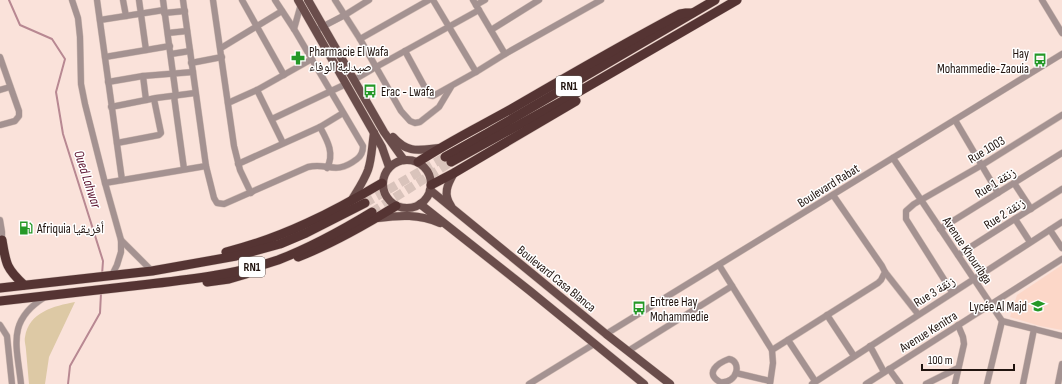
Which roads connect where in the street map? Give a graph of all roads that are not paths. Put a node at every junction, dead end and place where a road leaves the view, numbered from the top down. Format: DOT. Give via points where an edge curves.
graph roads {
  1 [pos="72,0"];
  2 [pos="97,0"];
  3 [pos="123,0"];
  4 [pos="139,0"];
  5 [pos="163,0"];
  6 [pos="190,0"];
  7 [pos="213,0"];
  8 [pos="242,0"];
  9 [pos="275,0"];
  10 [pos="336,0"];
  11 [pos="369,0"];
  12 [pos="430,0"];
  13 [pos="433,0"];
  14 [pos="485,0"];
  15 [pos="540,0"];
  16 [pos="601,0"];
  17 [pos="715,0"];
  18 [pos="737,0"];
  19 [pos="1042,0"];
  20 [pos="302,1"];
  21 [pos="184,2"];
  22 [pos="476,5"];
  23 [pos="185,11"];
  24 [pos="282,11"];
  25 [pos="164,12"];
  26 [pos="692,13"];
  27 [pos="141,14"];
  28 [pos="345,15"];
  29 [pos="126,16"];
  30 [pos="100,20"];
  31 [pos="694,25"];
  32 [pos="324,26"];
  33 [pos="449,26"];
  34 [pos="257,27"];
  35 [pos="294,29"];
  36 [pos="490,30"];
  37 [pos="187,31"];
  38 [pos="316,31"];
  39 [pos="168,33"];
  40 [pos="1062,33"];
  41 [pos="360,39"];
  42 [pos="170,46"];
  43 [pos="221,48"];
  44 [pos="146,50"];
  45 [pos="190,51"];
  46 [pos="405,51"];
  47 [pos="171,54"];
  48 [pos="505,54"];
  49 [pos="1062,54"];
  50 [pos="0,57"];
  51 [pos="105,57"];
  52 [pos="222,57"];
  53 [pos="312,59"];
  54 [pos="192,63"];
  55 [pos="376,66"];
  56 [pos="193,72"];
  57 [pos="476,72"];
  58 [pos="173,74"];
  59 [pos="284,75"];
  60 [pos="143,76"];
  61 [pos="354,80"];
  62 [pos="108,82"];
  63 [pos="346,84"];
  64 [pos="452,86"];
  65 [pos="10,87"];
  66 [pos="0,90"];
  67 [pos="257,90"];
  68 [pos="331,92"];
  69 [pos="196,93"];
  70 [pos="175,96"];
  71 [pos="154,99"];
  72 [pos="146,100"];
  73 [pos="228,103"];
  74 [pos="112,107"];
  75 [pos="343,113"];
  76 [pos="1062,115"];
  77 [pos="272,120"];
  78 [pos="955,120"];
  79 [pos="0,125"];
  80 [pos="320,127"];
  81 [pos="384,132"];
  82 [pos="374,133"];
  83 [pos="283,142"];
  84 [pos="116,143"];
  85 [pos="440,148"];
  86 [pos="1062,153"];
  87 [pos="893,158"];
  88 [pos="404,160"];
  89 [pos="418,162"];
  90 [pos="238,164"];
  91 [pos="982,165"];
  92 [pos="206,166"];
  93 [pos="389,167"];
  94 [pos="327,168"];
  95 [pos="184,169"];
  96 [pos="454,173"];
  97 [pos="122,180"];
  98 [pos="382,182"];
  99 [pos="104,183"];
  100 [pos="1014,183"];
  101 [pos="430,188"];
  102 [pos="1062,189"];
  103 [pos="251,193"];
  104 [pos="998,193"];
  105 [pos="833,194"];
  106 [pos="920,200"];
  107 [pos="350,202"];
  108 [pos="365,203"];
  109 [pos="420,204"];
  110 [pos="396,206"];
  111 [pos="453,208"];
  112 [pos="1031,209"];
  113 [pos="375,215"];
  114 [pos="1015,219"];
  115 [pos="0,220"];
  116 [pos="1062,222"];
  117 [pos="446,226"];
  118 [pos="940,229"];
  119 [pos="1050,230"];
  120 [pos="1,237"];
  121 [pos="121,240"];
  122 [pos="1030,242"];
  123 [pos="1062,248"];
  124 [pos="958,255"];
  125 [pos="1062,259"];
  126 [pos="719,265"];
  127 [pos="152,272"];
  128 [pos="885,272"];
  129 [pos="109,275"];
  130 [pos="974,280"];
  131 [pos="24,285"];
  132 [pos="732,286"];
  133 [pos="0,288"];
  134 [pos="952,292"];
  135 [pos="48,295"];
  136 [pos="0,301"];
  137 [pos="991,305"];
  138 [pos="918,314"];
  139 [pos="827,315"];
  140 [pos="1002,321"];
  141 [pos="0,325"];
  142 [pos="958,325"];
  143 [pos="1034,329"];
  144 [pos="606,334"];
  145 [pos="1062,336"];
  146 [pos="788,340"];
  147 [pos="594,344"];
  148 [pos="870,346"];
  149 [pos="628,350"];
  150 [pos="772,350"];
  151 [pos="854,356"];
  152 [pos="1062,364"];
  153 [pos="958,368"];
  154 [pos="887,370"];
  155 [pos="736,373"];
  156 [pos="770,382"];
  157 [pos="815,382"];
  158 [pos="12,384"];
  159 [pos="21,384"];
  160 [pos="528,384"];
  161 [pos="644,384"];
  162 [pos="670,384"];
  163 [pos="866,384"];
  164 [pos="900,384"];
  165 [pos="926,384"];
  166 [pos="956,384"];
  167 [pos="987,384"];
  168 [pos="1023,384"];
  169 [pos="1058,384"];
  1 -- 99 [label="street" via="79,24 81,84"];
  2 -- 30 [label="street"];
  3 -- 29 [label="street"];
  4 -- 27 [label="street"];
  5 -- 25 [label="street"];
  6 -- 21 [label="street"];
  7 -- 43 [label="street"];
  8 -- 34 [label="street"];
  9 -- 24 [label="street"];
  10 -- 28 [label="street"];
  11 -- 28 [label="street"];
  12 -- 41 [label="street"];
  13 -- 33 [label="street"];
  14 -- 22 [label="street"];
  15 -- 36 [label="street"];
  16 -- 48 [label="street"];
  17 -- 26 [label="highway, RN1"];
  18 -- 31 [label="highway, RN1"];
  19 -- 40 [label="street"];
  20 -- 32 [label="main road"];
  20 -- 35 [label="street"];
  20 -- 38 [label="main road"];
  21 -- 23 [label="street"];
  22 -- 33 [label="street"];
  22 -- 36 [label="street"];
  23 -- 25 [label="street"];
  23 -- 37 [label="street"];
  24 -- 34 [label="street"];
  24 -- 35 [label="street"];
  25 -- 27 [label="street"];
  25 -- 39 [label="street"];
  26 -- 31 [label="highway, RN1" via="448,159 568,98"];
  26 -- 85 [label="highway" via="680,14"];
  27 -- 29 [label="street"];
  27 -- 44 [label="street"];
  28 -- 32 [label="street"];
  28 -- 41 [label="street"];
  29 -- 30 [label="street"];
  30 -- 51 [label="street"];
  31 -- 96 [label="highway" via="690,31 629,69"];
  32 -- 38 [label="street"];
  32 -- 61 [label="main road"];
  33 -- 46 [label="street"];
  33 -- 57 [label="street"];
  34 -- 43 [label="street"];
  34 -- 59 [label="street"];
  35 -- 53 [label="street"];
  36 -- 48 [label="street"];
  37 -- 39 [label="street"];
  37 -- 45 [label="street"];
  38 -- 63 [label="main road"];
  39 -- 42 [label="street"];
  41 -- 55 [label="street"];
  42 -- 44 [label="street"];
  42 -- 47 [label="street"];
  43 -- 52 [label="street"];
  44 -- 51 [label="street"];
  45 -- 47 [label="street"];
  45 -- 54 [label="street"];
  46 -- 55 [label="street"];
  46 -- 64 [label="street" via="430,95 434,96"];
  47 -- 58 [label="street"];
  48 -- 57 [label="street"];
  49 -- 78 [label="street, Boulevard Rabat"];
  50 -- 65 [label="street"];
  51 -- 62 [label="street"];
  52 -- 54 [label="street"];
  52 -- 73 [label="street"];
  53 -- 59 [label="street"];
  53 -- 68 [label="street"];
  54 -- 56 [label="street"];
  55 -- 61 [label="street"];
  55 -- 64 [label="street" via="401,111 412,122 420,122 435,111"];
  56 -- 58 [label="street"];
  56 -- 69 [label="street"];
  57 -- 64 [label="street"];
  58 -- 60 [label="street"];
  58 -- 70 [label="street"];
  59 -- 67 [label="street"];
  60 -- 62 [label="street"];
  60 -- 72 [label="street"];
  61 -- 81 [label="main road"];
  62 -- 74 [label="street"];
  63 -- 68 [label="street"];
  63 -- 82 [label="main road"];
  65 -- 66 [label="street"];
  65 -- 79 [label="street" via="19,116 15,121"];
  67 -- 73 [label="street"];
  67 -- 77 [label="street"];
  68 -- 75 [label="street"];
  68 -- 77 [label="street"];
  69 -- 70 [label="street"];
  69 -- 92 [label="street"];
  70 -- 71 [label="street"];
  70 -- 95 [label="street"];
  71 -- 72 [label="street"];
  71 -- 84 [label="street" via="161,133"];
  72 -- 74 [label="street"];
  73 -- 90 [label="street"];
  74 -- 84 [label="street"];
  75 -- 80 [label="street"];
  75 -- 94 [label="street" via="363,150 350,164"];
  76 -- 91 [label="street, Rue 1003"];
  77 -- 83 [label="street"];
  78 -- 87 [label="street, Boulevard Rabat"];
  78 -- 91 [label="street"];
  80 -- 83 [label="street"];
  80 -- 94 [label="street" via="331,154"];
  81 -- 85 [label="main road" via="407,148"];
  81 -- 88 [label="main road"];
  82 -- 93 [label="main road"];
  82 -- 107 [label="main road" via="368,171"];
  83 -- 90 [label="street"];
  84 -- 97 [label="street"];
  85 -- 89 [label="highway"];
  86 -- 100 [label="street, Rue 1 زنقة"];
  87 -- 105 [label="street, Boulevard Rabat"];
  87 -- 106 [label="street, Avenue Khouribga"];
  88 -- 89 [label="main road"];
  88 -- 93 [label="main road"];
  89 -- 101 [label="main road" via="428,172"];
  90 -- 103 [label="street"];
  91 -- 104 [label="street"];
  91 -- 106 [label="street, Rue 1003"];
  92 -- 95 [label="street"];
  92 -- 103 [label="street" via="212,194 217,203 226,204"];
  93 -- 98 [label="main road"];
  94 -- 103 [label="street" via="308,167"];
  95 -- 97 [label="street"];
  96 -- 101 [label="highway"];
  96 -- 111 [label="main road" via="447,184 446,194"];
  97 -- 99 [label="street"];
  98 -- 107 [label="highway"];
  98 -- 110 [label="main road" via="386,196"];
  99 -- 121 [label="street"];
  100 -- 104 [label="street, Rue 1 زنقة"];
  100 -- 112 [label="street"];
  101 -- 109 [label="main road" via="428,196"];
  101 -- 111 [label="main road, Boulevard Casa Blanca"];
  102 -- 112 [label="street, Rue 2 زنقة"];
  104 -- 118 [label="street, Rue 1 زنقة"];
  105 -- 126 [label="street, Boulevard Rabat"];
  105 -- 128 [label="street"];
  106 -- 118 [label="street, Avenue Khouribga"];
  106 -- 134 [label="street, Rue 1003" via="907,209 906,219"];
  107 -- 127 [label="highway" via="278,236 210,256 163,265"];
  108 -- 127 [label="highway, RN1" via="280,244 236,256"];
  109 -- 110 [label="main road" via="404,208"];
  109 -- 117 [label="main road"];
  110 -- 113 [label="highway"];
  111 -- 144 [label="main road, Boulevard Casa Blanca"];
  112 -- 114 [label="street, Rue 2 زنقة"];
  113 -- 117 [label="main road" via="412,216"];
  113 -- 135 [label="highway" via="310,253 229,279 162,287 151,284"];
  114 -- 122 [label="street"];
  114 -- 124 [label="street, Rue 2 زنقة"];
  115 -- 120 [label="street"];
  116 -- 119 [label="street, Rue 3 زنقة"];
  117 -- 147 [label="main road"];
  118 -- 124 [label="street, Avenue Khouribga"];
  119 -- 122 [label="street, Rue 3 زنقة"];
  119 -- 123 [label="street"];
  120 -- 131 [label="highway" via="10,271"];
  121 -- 127 [label="street"];
  121 -- 129 [label="street" via="119,258"];
  122 -- 130 [label="street, Rue 3 زنقة"];
  124 -- 130 [label="street, Avenue Khouribga"];
  125 -- 137 [label="street, Avenue Kenitra"];
  126 -- 132 [label="street"];
  126 -- 144 [label="street, Boulevard Rabat"];
  127 -- 129 [label="highway, RN1"];
  128 -- 138 [label="street"];
  128 -- 139 [label="street" via="878,283"];
  129 -- 131 [label="highway, RN1"];
  130 -- 134 [label="street, Rue 3 زنقة"];
  130 -- 137 [label="street, Avenue Khouribga"];
  131 -- 133 [label="highway, RN1"];
  132 -- 149 [label="street"];
  132 -- 150 [label="street"];
  134 -- 138 [label="street, Rue 3 زنقة"];
  135 -- 136 [label="highway"];
  135 -- 159 [label="street" via="30,309 18,326 16,335"];
  137 -- 140 [label="street, Avenue Khouribga"];
  137 -- 142 [label="street, Avenue Kenitra"];
  138 -- 148 [label="street, Rue 3 زنقة"];
  139 -- 146 [label="street"];
  139 -- 151 [label="street"];
  140 -- 143 [label="street"];
  140 -- 167 [label="street"];
  141 -- 158 [label="street" via="7,336"];
  142 -- 153 [label="street" via="964,344"];
  142 -- 154 [label="street, Avenue Kenitra"];
  143 -- 145 [label="street"];
  143 -- 168 [label="street"];
  144 -- 149 [label="main road, Boulevard Casa Blanca"];
  146 -- 150 [label="street"];
  146 -- 157 [label="street"];
  147 -- 160 [label="street"];
  147 -- 161 [label="main road"];
  148 -- 151 [label="street, Rue 3 زنقة"];
  148 -- 154 [label="street"];
  149 -- 162 [label="main road, Boulevard Casa Blanca"];
  150 -- 156 [label="street"];
  151 -- 157 [label="street, Rue 3 زنقة"];
  152 -- 169 [label="street"];
  153 -- 165 [label="street"];
  153 -- 166 [label="street"];
  154 -- 163 [label="street, Avenue Kenitra"];
  154 -- 164 [label="street"];
  155 -- 155 [label="street" via="735,362 729,359 715,367 712,374 718,380 729,384 734,380"];
  155 -- 156 [label="street"];
}
